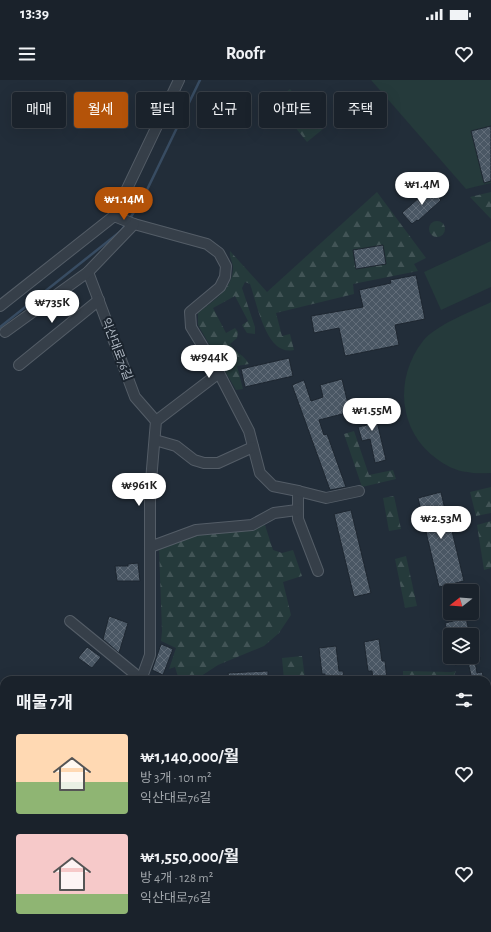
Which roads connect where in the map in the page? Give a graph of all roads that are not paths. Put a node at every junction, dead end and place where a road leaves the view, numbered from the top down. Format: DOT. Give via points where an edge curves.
graph roads {
  1 [pos="179,80"];
  2 [pos="119,218"];
  3 [pos="134,224"];
  4 [pos="88,272"];
  5 [pos="99,300"];
  6 [pos="0,306"];
  7 [pos="5,332"];
  8 [pos="19,365"];
  9 [pos="218,373"];
  10 [pos="156,421"];
  11 [pos="155,440"];
  12 [pos="253,447"];
  13 [pos="298,491"];
  14 [pos="359,491"];
  15 [pos="297,510"];
  16 [pos="150,547"];
  17 [pos="318,571"];
  18 [pos="70,621"];
  19 [pos="137,676"];
  20 [pos="142,676"];
  1 -- 2 [label="street"];
  2 -- 3 [label="street"];
  2 -- 6 [label="street"];
  3 -- 4 [label="street"];
  3 -- 9 [label="street" via="207,244 219,253 226,266 225,277 220,287 190,312 191,327"];
  4 -- 5 [label="street, 익산대로76길"];
  4 -- 7 [label="street"];
  5 -- 8 [label="street"];
  5 -- 10 [label="street, 익산대로76길" via="135,397"];
  9 -- 10 [label="street"];
  9 -- 12 [label="street" via="249,432"];
  10 -- 11 [label="street"];
  11 -- 12 [label="street" via="176,446 194,460 204,464 218,463"];
  11 -- 16 [label="street" via="150,493"];
  12 -- 13 [label="street" via="260,473 273,486"];
  13 -- 14 [label="street" via="326,498"];
  13 -- 15 [label="street"];
  15 -- 16 [label="street" via="274,512 252,525 196,530"];
  15 -- 17 [label="street"];
  16 -- 20 [label="street" via="150,655"];
  18 -- 19 [label="street"];
}
